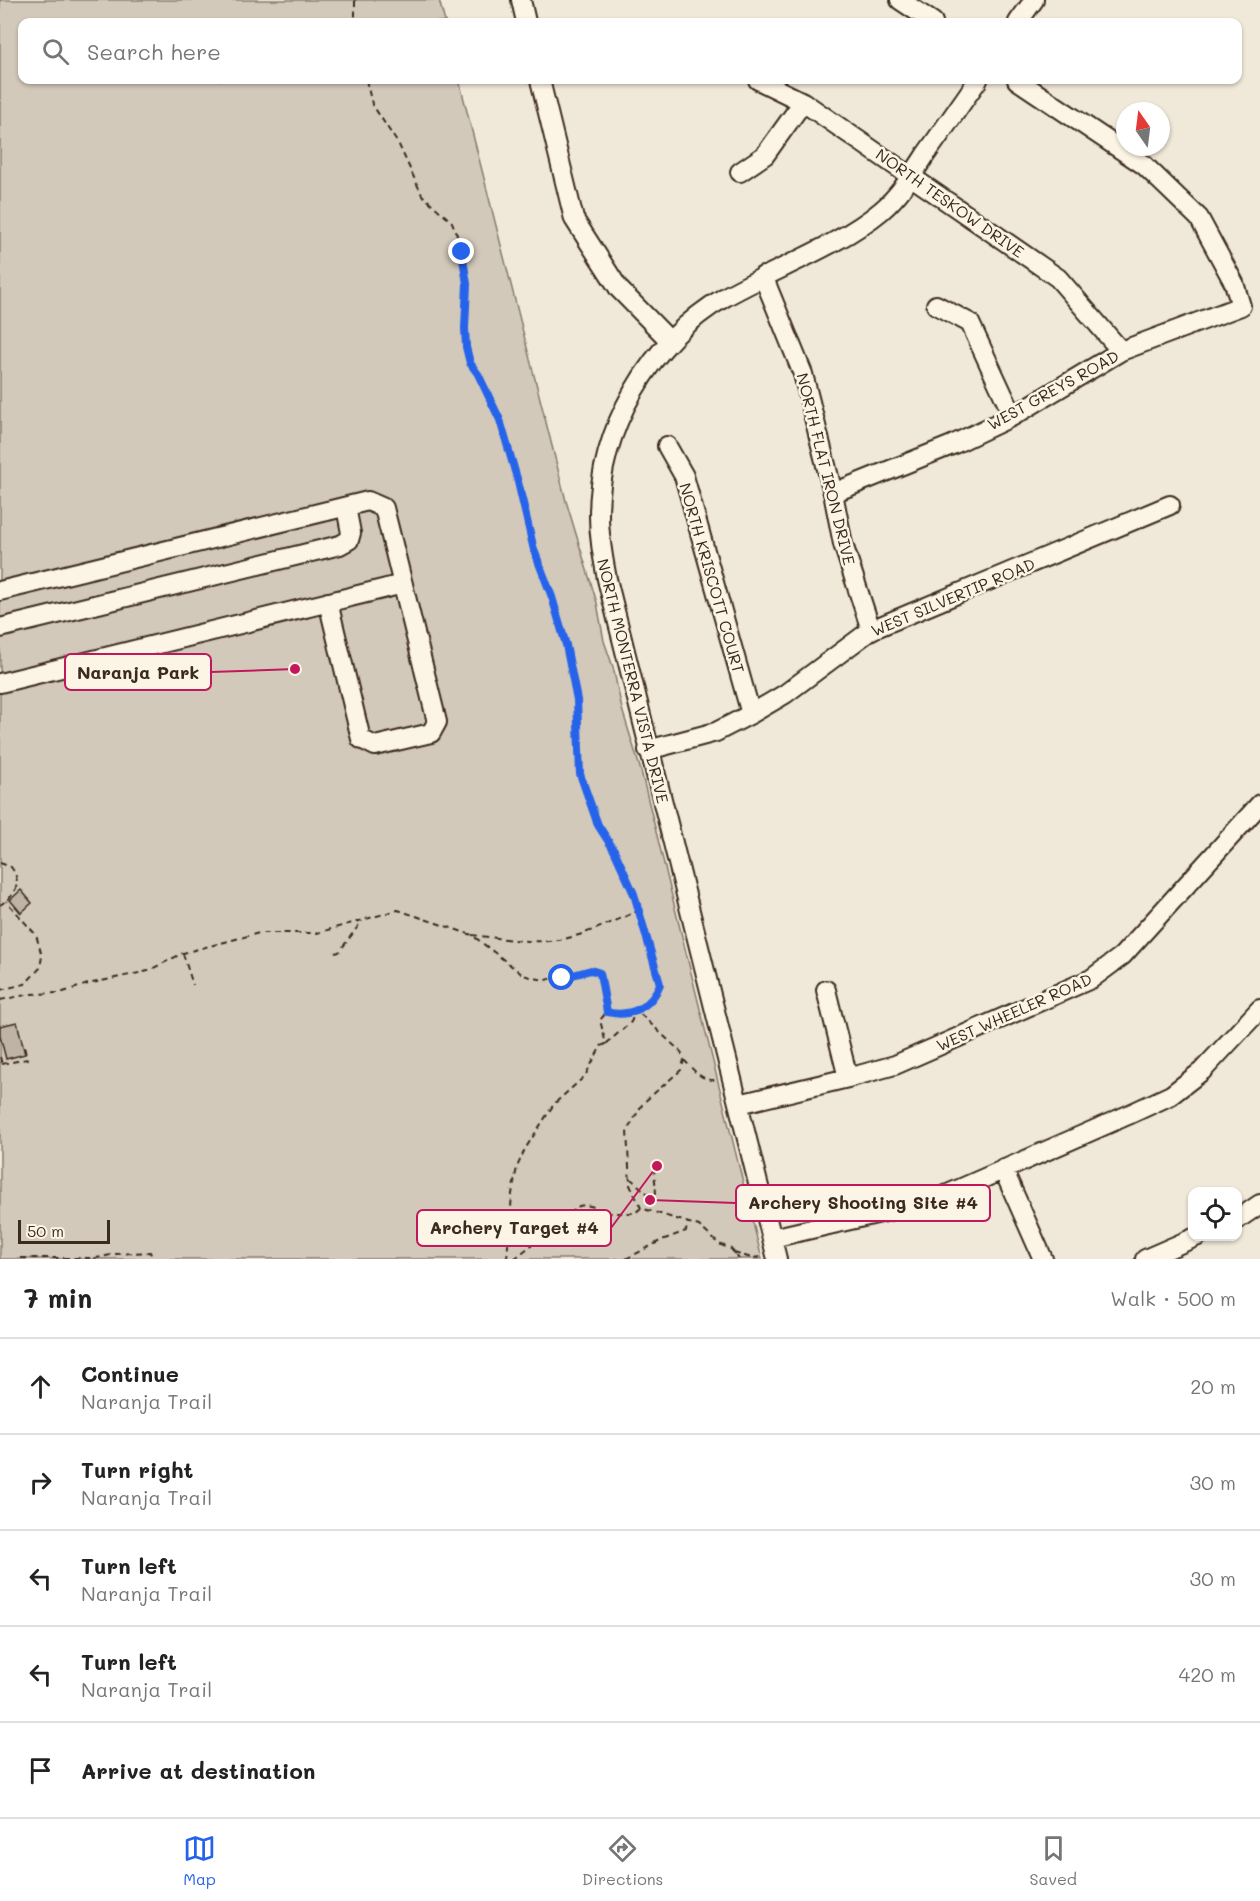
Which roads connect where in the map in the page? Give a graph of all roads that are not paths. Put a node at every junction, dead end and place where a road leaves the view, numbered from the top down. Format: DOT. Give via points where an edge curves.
graph roads {
  1 [pos="521,0"];
  2 [pos="900,0"];
  3 [pos="1034,0"];
  4 [pos="525,18"];
  5 [pos="927,18"];
  6 [pos="1021,18"];
  7 [pos="541,84"];
  8 [pos="766,84"];
  9 [pos="975,84"];
  10 [pos="1023,84"];
  11 [pos="803,102"];
  12 [pos="740,172"];
  13 [pos="912,176"];
  14 [pos="763,276"];
  15 [pos="936,305"];
  16 [pos="670,341"];
  17 [pos="1121,351"];
  18 [pos="1013,416"];
  19 [pos="667,446"];
  20 [pos="833,493"];
  21 [pos="1170,505"];
  22 [pos="346,507"];
  23 [pos="403,584"];
  24 [pos="0,591"];
  25 [pos="328,602"];
  26 [pos="0,628"];
  27 [pos="871,630"];
  28 [pos="0,682"];
  29 [pos="750,714"];
  30 [pos="648,750"];
  31 [pos="1260,804"];
  32 [pos="826,990"];
  33 [pos="1260,1009"];
  34 [pos="848,1078"];
  35 [pos="739,1104"];
  36 [pos="1003,1169"];
  37 [pos="1260,1204"];
  38 [pos="1242,1215"];
  39 [pos="772,1238"];
  40 [pos="1188,1240"];
  41 [pos="770,1258"];
  42 [pos="1043,1259"];
  43 [pos="1145,1259"];
  1 -- 4 [label="street"];
  2 -- 5 [label="street"];
  3 -- 6 [label="street"];
  7 -- 16 [label="street" via="574,219 619,289"];
  8 -- 11 [label="street, NORTH TESKOW DRIVE"];
  9 -- 13 [label="street, NORTH MONTERRA VISTA DRIVE"];
  10 -- 17 [label="street, WEST GREYS ROAD" via="1144,165 1199,218 1234,283 1241,306"];
  11 -- 12 [label="street" via="765,155"];
  11 -- 13 [label="street, NORTH TESKOW DRIVE"];
  13 -- 14 [label="street, NORTH MONTERRA VISTA DRIVE" via="883,210 862,225"];
  13 -- 17 [label="street, NORTH TESKOW DRIVE" via="1058,278"];
  14 -- 16 [label="street, NORTH MONTERRA VISTA DRIVE" via="698,315"];
  14 -- 20 [label="street, NORTH FLAT IRON DRIVE" via="803,374"];
  15 -- 18 [label="street" via="970,323"];
  16 -- 30 [label="street, NORTH MONTERRA VISTA DRIVE" via="650,365 617,422 602,479 599,515 607,579"];
  17 -- 18 [label="street, WEST GREYS ROAD"];
  18 -- 20 [label="street, WEST GREYS ROAD"];
  19 -- 29 [label="street, NORTH KRISCOTT COURT" via="684,476"];
  20 -- 27 [label="street, NORTH FLAT IRON DRIVE" via="843,544"];
  21 -- 27 [label="street, WEST SILVERTIP ROAD"];
  22 -- 23 [label="street" via="368,501 384,508"];
  22 -- 24 [label="street"];
  22 -- 26 [label="street" via="351,533 349,540 340,545"];
  23 -- 25 [label="street"];
  23 -- 25 [label="street" via="437,722 431,733 375,746 362,739"];
  25 -- 28 [label="street"];
  27 -- 29 [label="street, WEST SILVERTIP ROAD" via="785,694"];
  29 -- 30 [label="street, WEST SILVERTIP ROAD" via="716,732"];
  30 -- 35 [label="street, NORTH MONTERRA VISTA DRIVE"];
  31 -- 34 [label="street, WEST WHEELER ROAD" via="1122,956 1091,979 895,1065"];
  32 -- 34 [label="street"];
  33 -- 36 [label="street" via="1202,1071 1171,1095"];
  34 -- 35 [label="street, WEST WHEELER ROAD"];
  35 -- 39 [label="street, NORTH MONTERRA VISTA DRIVE"];
  36 -- 39 [label="street" via="907,1208"];
  36 -- 42 [label="street"];
  37 -- 38 [label="street"];
  39 -- 41 [label="street, NORTH MONTERRA VISTA DRIVE"];
  40 -- 43 [label="street"];
}
